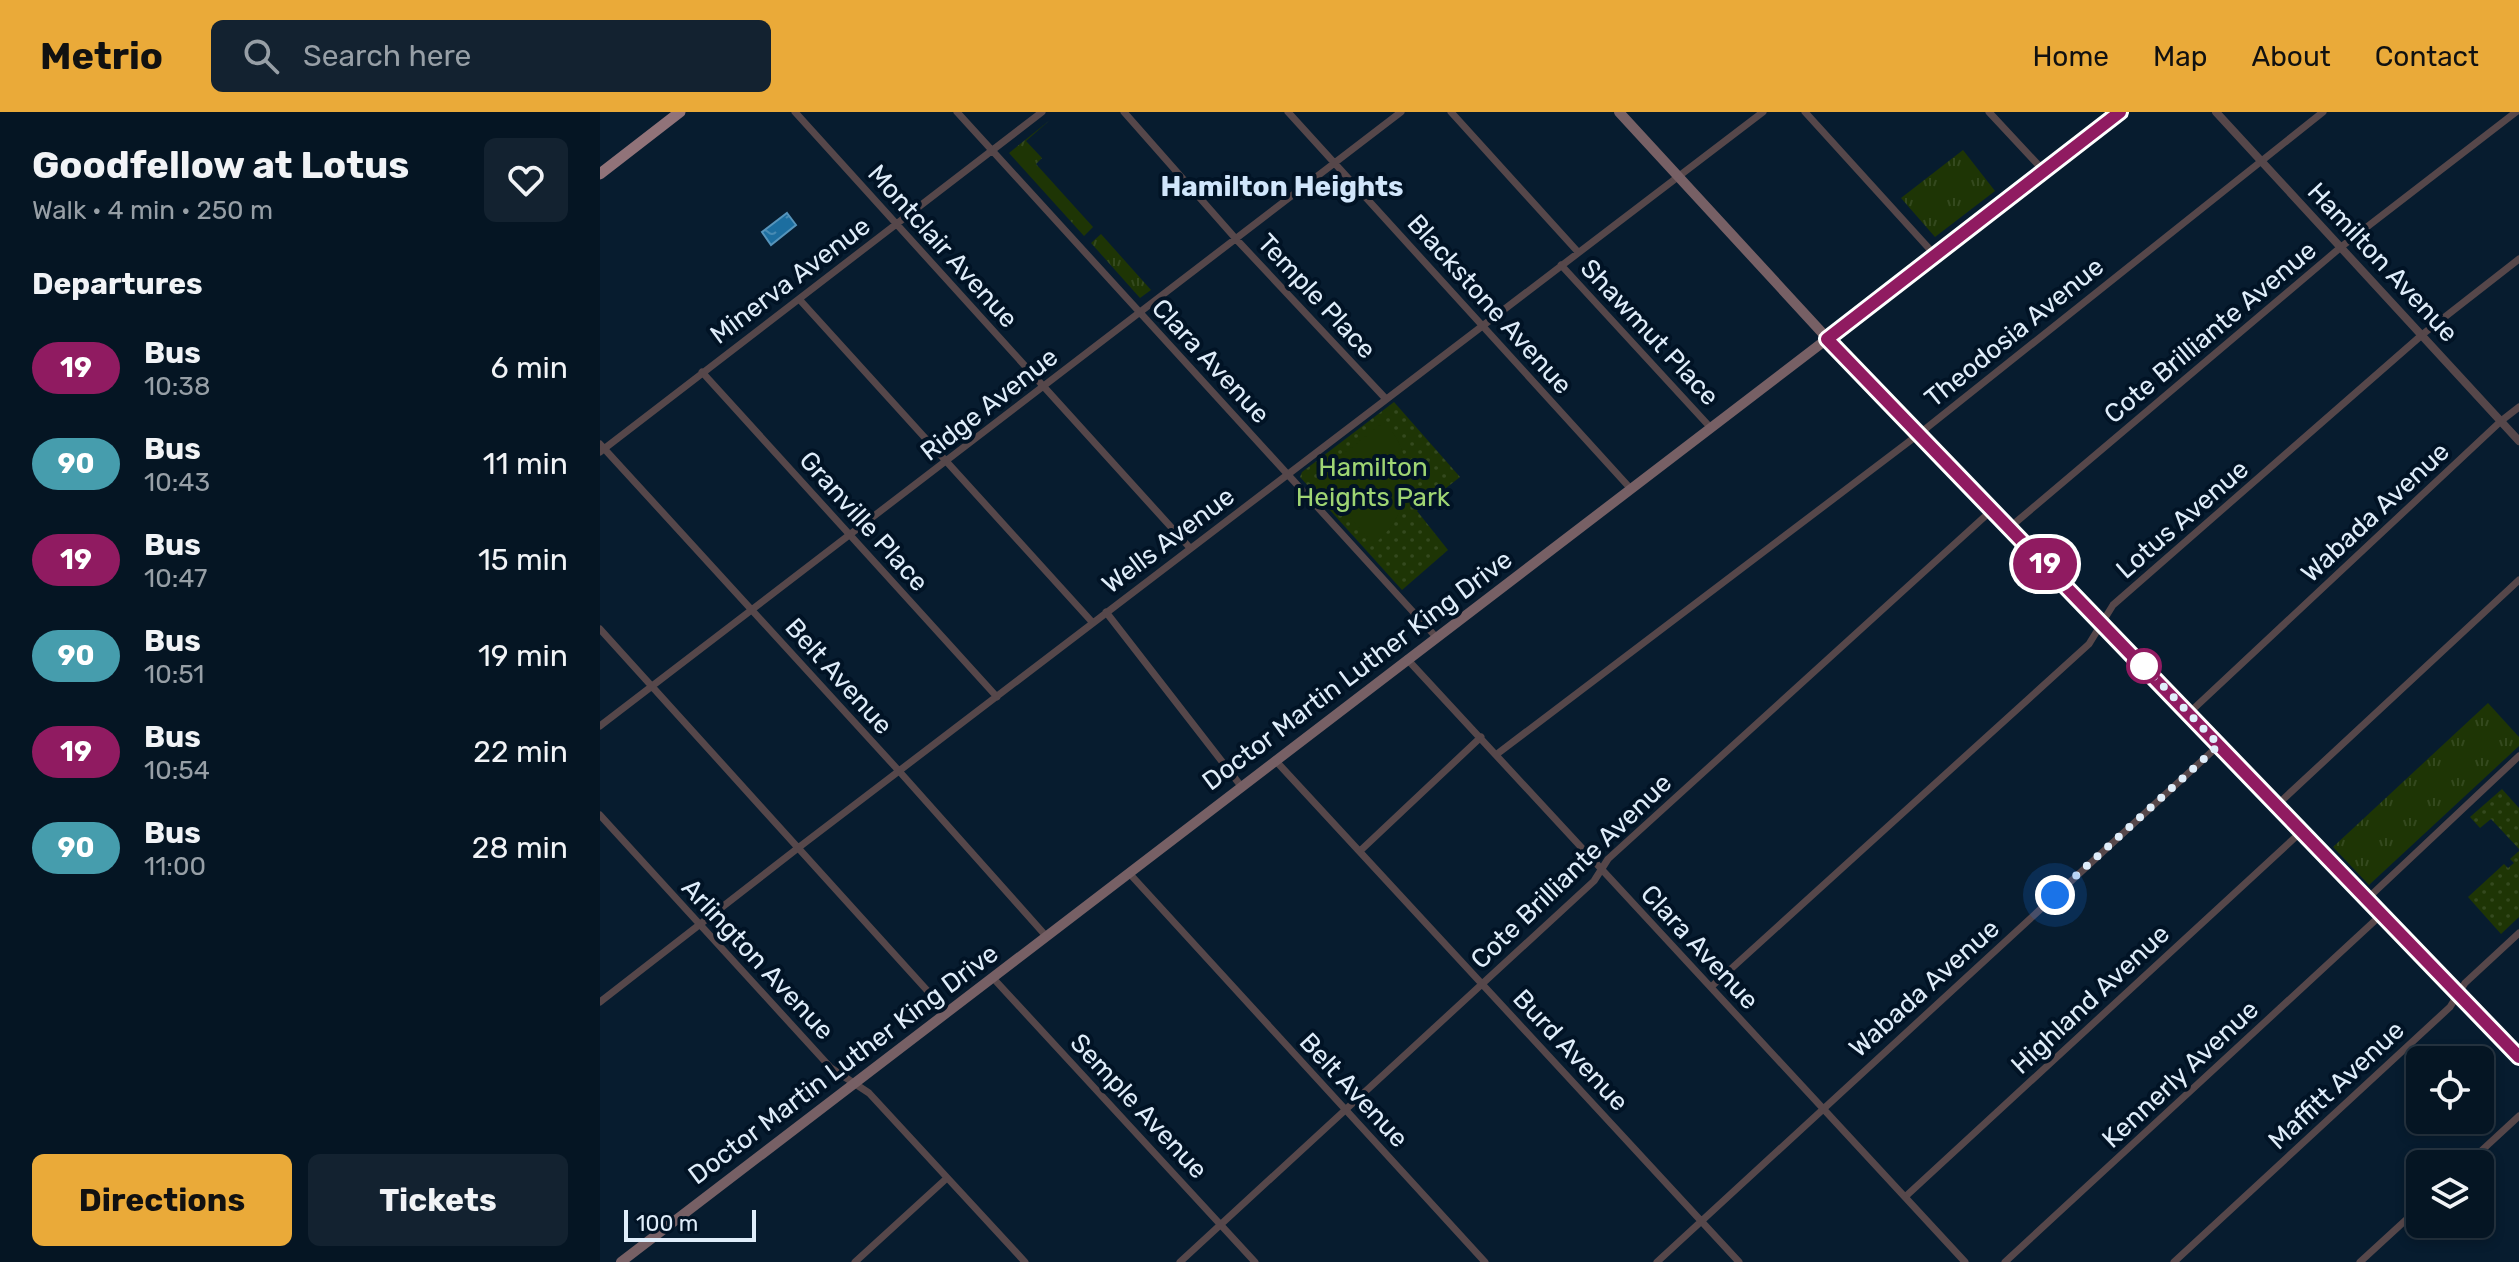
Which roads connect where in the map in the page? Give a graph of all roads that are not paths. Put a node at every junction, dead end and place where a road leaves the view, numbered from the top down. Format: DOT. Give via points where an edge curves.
graph roads {
  1 [pos="680,112"];
  2 [pos="795,112"];
  3 [pos="957,112"];
  4 [pos="1042,112"];
  5 [pos="1124,112"];
  6 [pos="1288,112"];
  7 [pos="1401,112"];
  8 [pos="1451,112"];
  9 [pos="1619,112"];
  10 [pos="1763,112"];
  11 [pos="1805,112"];
  12 [pos="1989,112"];
  13 [pos="2120,112"];
  14 [pos="2216,112"];
  15 [pos="2323,112"];
  16 [pos="2516,112"];
  17 [pos="992,151"];
  18 [pos="2261,160"];
  19 [pos="1334,163"];
  20 [pos="2043,170"];
  21 [pos="600,174"];
  22 [pos="1677,176"];
  23 [pos="896,224"];
  24 [pos="1236,239"];
  25 [pos="2341,247"];
  26 [pos="1578,252"];
  27 [pos="1935,255"];
  28 [pos="2519,259"];
  29 [pos="1561,265"];
  30 [pos="799,299"];
  31 [pos="1138,312"];
  32 [pos="1482,325"];
  33 [pos="2423,334"];
  34 [pos="1827,339"];
  35 [pos="702,372"];
  36 [pos="1043,387"];
  37 [pos="1386,399"];
  38 [pos="2519,407"];
  39 [pos="2501,421"];
  40 [pos="1710,427"];
  41 [pos="1919,434"];
  42 [pos="2519,441"];
  43 [pos="601,449"];
  44 [pos="946,463"];
  45 [pos="1288,474"];
  46 [pos="1630,488"];
  47 [pos="1992,510"];
  48 [pos="2009,528"];
  49 [pos="850,534"];
  50 [pos="1190,548"];
  51 [pos="2519,580"];
  52 [pos="752,610"];
  53 [pos="1106,612"];
  54 [pos="2101,621"];
  55 [pos="1093,623"];
  56 [pos="600,629"];
  57 [pos="1436,637"];
  58 [pos="1407,659"];
  59 [pos="652,685"];
  60 [pos="997,697"];
  61 [pos="2189,713"];
  62 [pos="600,726"];
  63 [pos="1481,737"];
  64 [pos="2219,745"];
  65 [pos="1497,754"];
  66 [pos="2519,756"];
  67 [pos="1275,760"];
  68 [pos="899,771"];
  69 [pos="1241,786"];
  70 [pos="2277,805"];
  71 [pos="600,815"];
  72 [pos="2302,831"];
  73 [pos="798,848"];
  74 [pos="1360,851"];
  75 [pos="1601,869"];
  76 [pos="1129,873"];
  77 [pos="2367,899"];
  78 [pos="2381,915"];
  79 [pos="699,925"];
  80 [pos="2519,933"];
  81 [pos="1046,936"];
  82 [pos="993,978"];
  83 [pos="1483,984"];
  84 [pos="1711,987"];
  85 [pos="2458,995"];
  86 [pos="934,998"];
  87 [pos="600,1002"];
  88 [pos="2519,1057"];
  89 [pos="852,1083"];
  90 [pos="1822,1108"];
  91 [pos="1345,1110"];
  92 [pos="2519,1116"];
  93 [pos="2482,1150"];
  94 [pos="947,1178"];
  95 [pos="1905,1197"];
  96 [pos="2406,1220"];
  97 [pos="1702,1221"];
  98 [pos="1221,1225"];
  99 [pos="621,1262"];
  100 [pos="855,1262"];
  101 [pos="1025,1262"];
  102 [pos="1180,1262"];
  103 [pos="1255,1262"];
  104 [pos="1485,1262"];
  105 [pos="1657,1262"];
  106 [pos="1739,1262"];
  107 [pos="1965,1262"];
  108 [pos="2005,1262"];
  109 [pos="2174,1262"];
  110 [pos="2360,1262"];
  1 -- 21 [label="main road"];
  2 -- 23 [label="street, Montclair Avenue"];
  3 -- 17 [label="street, Clara Avenue"];
  4 -- 17 [label="street, Minerva Avenue"];
  5 -- 24 [label="street, Temple Place"];
  6 -- 19 [label="street, Blackstone Avenue"];
  7 -- 19 [label="street, Ridge Avenue"];
  8 -- 26 [label="street, Shawmut Place"];
  9 -- 22 [label="main road"];
  10 -- 22 [label="street, Wells Avenue"];
  11 -- 27 [label="street"];
  12 -- 20 [label="street"];
  13 -- 20 [label="main road, Doctor Martin Luther King Drive"];
  14 -- 18 [label="street, Hamilton Avenue"];
  15 -- 18 [label="street, Theodosia Avenue"];
  16 -- 25 [label="street, Cote Brilliante Avenue"];
  17 -- 23 [label="street, Minerva Avenue"];
  17 -- 31 [label="street, Clara Avenue"];
  18 -- 25 [label="street, Hamilton Avenue"];
  18 -- 41 [label="street, Theodosia Avenue"];
  19 -- 24 [label="street, Ridge Avenue"];
  19 -- 32 [label="street, Blackstone Avenue"];
  20 -- 27 [label="main road, Doctor Martin Luther King Drive"];
  22 -- 26 [label="street, Wells Avenue"];
  22 -- 34 [label="main road"];
  23 -- 30 [label="street, Minerva Avenue"];
  23 -- 36 [label="street, Montclair Avenue"];
  24 -- 31 [label="street, Ridge Avenue"];
  24 -- 37 [label="street, Temple Place"];
  25 -- 33 [label="street, Hamilton Avenue"];
  25 -- 48 [label="street, Cote Brilliante Avenue"];
  26 -- 29 [label="street, Wells Avenue"];
  27 -- 34 [label="main road, Doctor Martin Luther King Drive"];
  28 -- 33 [label="street, Lotus Avenue"];
  29 -- 32 [label="street, Wells Avenue"];
  29 -- 40 [label="street, Shawmut Place"];
  30 -- 35 [label="street, Minerva Avenue"];
  30 -- 44 [label="street"];
  31 -- 36 [label="street, Ridge Avenue"];
  31 -- 45 [label="street, Clara Avenue"];
  32 -- 37 [label="street, Wells Avenue"];
  32 -- 46 [label="street, Blackstone Avenue"];
  33 -- 39 [label="street, Hamilton Avenue"];
  33 -- 54 [label="street, Lotus Avenue"];
  34 -- 40 [label="main road, Doctor Martin Luther King Drive"];
  34 -- 41 [label="main road"];
  35 -- 43 [label="street, Minerva Avenue"];
  35 -- 49 [label="street, Granville Place"];
  36 -- 44 [label="street, Ridge Avenue"];
  36 -- 50 [label="street, Montclair Avenue"];
  37 -- 45 [label="street, Wells Avenue"];
  38 -- 39 [label="street, Wabada Avenue"];
  39 -- 42 [label="street, Hamilton Avenue"];
  39 -- 61 [label="street, Wabada Avenue"];
  40 -- 46 [label="main road, Doctor Martin Luther King Drive"];
  41 -- 47 [label="main road"];
  41 -- 65 [label="street, Theodosia Avenue"];
  43 -- 52 [label="street, Belt Avenue"];
  44 -- 49 [label="street, Ridge Avenue"];
  44 -- 55 [label="street"];
  45 -- 50 [label="street, Wells Avenue"];
  45 -- 57 [label="street, Clara Avenue"];
  46 -- 57 [label="main road, Doctor Martin Luther King Drive"];
  47 -- 48 [label="main road"];
  47 -- 75 [label="street, Cote Brilliante Avenue"];
  48 -- 54 [label="main road"];
  49 -- 52 [label="street, Ridge Avenue"];
  49 -- 60 [label="street, Granville Place"];
  50 -- 53 [label="street, Wells Avenue"];
  51 -- 70 [label="street"];
  52 -- 59 [label="street, Ridge Avenue"];
  52 -- 68 [label="street, Belt Avenue"];
  53 -- 55 [label="street, Wells Avenue"];
  53 -- 69 [label="street"];
  54 -- 61 [label="main road"];
  54 -- 84 [label="street, Lotus Avenue" via="2089,644"];
  55 -- 60 [label="street, Wells Avenue"];
  56 -- 59 [label="street"];
  57 -- 58 [label="main road, Doctor Martin Luther King Drive"];
  58 -- 63 [label="street, Clara Avenue"];
  58 -- 67 [label="main road, Doctor Martin Luther King Drive"];
  59 -- 62 [label="street, Ridge Avenue"];
  59 -- 73 [label="street"];
  60 -- 68 [label="street, Wells Avenue"];
  61 -- 64 [label="main road"];
  63 -- 65 [label="street, Clara Avenue"];
  63 -- 74 [label="street"];
  64 -- 70 [label="main road"];
  64 -- 90 [label="street, Wabada Avenue"];
  65 -- 75 [label="street, Clara Avenue"];
  66 -- 77 [label="street"];
  67 -- 69 [label="main road, Doctor Martin Luther King Drive"];
  67 -- 74 [label="street, Burd Avenue"];
  68 -- 73 [label="street, Wells Avenue"];
  68 -- 81 [label="street, Belt Avenue"];
  69 -- 76 [label="main road, Doctor Martin Luther King Drive"];
  70 -- 72 [label="main road"];
  71 -- 79 [label="street, Arlington Avenue"];
  72 -- 77 [label="main road"];
  72 -- 95 [label="street, Highland Avenue"];
  73 -- 79 [label="street, Wells Avenue"];
  73 -- 86 [label="street"];
  74 -- 83 [label="street, Burd Avenue"];
  75 -- 83 [label="street, Cote Brilliante Avenue"];
  75 -- 84 [label="street, Clara Avenue"];
  76 -- 81 [label="main road, Doctor Martin Luther King Drive"];
  76 -- 91 [label="street, Belt Avenue"];
  77 -- 78 [label="main road"];
  78 -- 85 [label="main road"];
  78 -- 108 [label="street, Kennerly Avenue"];
  79 -- 87 [label="street, Wells Avenue"];
  79 -- 89 [label="street, Arlington Avenue" via="831,1068"];
  80 -- 85 [label="street, Maffitt Avenue"];
  81 -- 82 [label="main road, Doctor Martin Luther King Drive"];
  82 -- 89 [label="main road, Doctor Martin Luther King Drive"];
  82 -- 98 [label="street, Semple Avenue"];
  83 -- 91 [label="street, Cote Brilliante Avenue"];
  83 -- 97 [label="street, Burd Avenue"];
  84 -- 90 [label="street, Clara Avenue"];
  85 -- 88 [label="main road"];
  85 -- 109 [label="street, Maffitt Avenue"];
  89 -- 94 [label="street, Arlington Avenue" via="869,1093"];
  89 -- 99 [label="main road, Doctor Martin Luther King Drive"];
  90 -- 95 [label="street, Clara Avenue"];
  90 -- 97 [label="street, Wabada Avenue"];
  91 -- 98 [label="street, Cote Brilliante Avenue"];
  91 -- 104 [label="street, Belt Avenue"];
  92 -- 93 [label="street"];
  94 -- 100 [label="street"];
  94 -- 101 [label="street, Arlington Avenue"];
  95 -- 107 [label="street, Clara Avenue"];
  96 -- 110 [label="street"];
  97 -- 105 [label="street, Wabada Avenue"];
  97 -- 106 [label="street, Burd Avenue"];
  98 -- 102 [label="street, Cote Brilliante Avenue"];
  98 -- 103 [label="street, Semple Avenue"];
}
